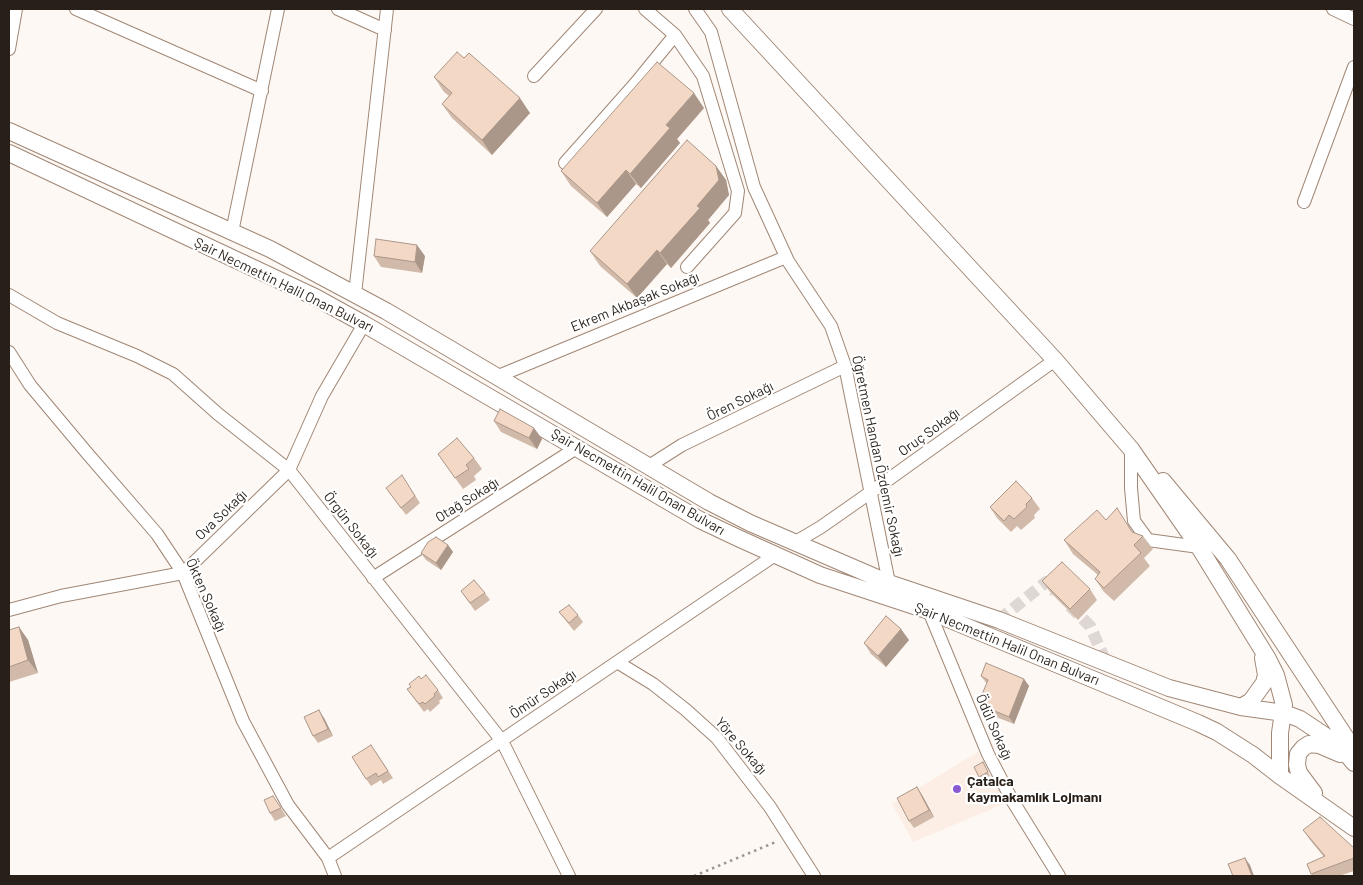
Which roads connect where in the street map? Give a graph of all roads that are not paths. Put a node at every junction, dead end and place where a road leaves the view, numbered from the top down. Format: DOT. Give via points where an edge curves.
graph roads {
  1 [pos="16,9"];
  2 [pos="76,9"];
  3 [pos="278,9"];
  4 [pos="338,9"];
  5 [pos="387,9"];
  6 [pos="596,9"];
  7 [pos="646,9"];
  8 [pos="695,9"];
  9 [pos="730,9"];
  10 [pos="1333,9"];
  11 [pos="1354,19"];
  12 [pos="385,30"];
  13 [pos="675,35"];
  14 [pos="9,49"];
  15 [pos="1354,67"];
  16 [pos="534,76"];
  17 [pos="262,91"];
  18 [pos="9,131"];
  19 [pos="9,153"];
  20 [pos="565,163"];
  21 [pos="1304,202"];
  22 [pos="232,232"];
  23 [pos="786,257"];
  24 [pos="687,267"];
  25 [pos="356,294"];
  26 [pos="9,295"];
  27 [pos="364,324"];
  28 [pos="9,352"];
  29 [pos="1055,360"];
  30 [pos="845,366"];
  31 [pos="496,377"];
  32 [pos="578,448"];
  33 [pos="1131,449"];
  34 [pos="649,466"];
  35 [pos="289,470"];
  36 [pos="871,492"];
  37 [pos="794,542"];
  38 [pos="1199,547"];
  39 [pos="776,555"];
  40 [pos="183,573"];
  41 [pos="373,578"];
  42 [pos="889,583"];
  43 [pos="9,610"];
  44 [pos="928,611"];
  45 [pos="1260,646"];
  46 [pos="617,662"];
  47 [pos="1241,707"];
  48 [pos="1284,713"];
  49 [pos="502,741"];
  50 [pos="1353,757"];
  51 [pos="1280,776"];
  52 [pos="1324,806"];
  53 [pos="1354,828"];
  54 [pos="328,858"];
  55 [pos="336,876"];
  56 [pos="569,876"];
  57 [pos="814,876"];
  58 [pos="1059,876"];
  1 -- 14 [label="street"];
  2 -- 17 [label="street"];
  3 -- 17 [label="street"];
  4 -- 12 [label="street"];
  5 -- 12 [label="street"];
  6 -- 16 [label="street"];
  7 -- 13 [label="street"];
  8 -- 23 [label="street, Öğretmen Handan Özdemir Sokağı" via="711,32 754,188"];
  9 -- 29 [label="main road"];
  10 -- 11 [label="street"];
  12 -- 25 [label="street"];
  13 -- 20 [label="street"];
  13 -- 24 [label="street" via="703,76 738,191 735,213"];
  15 -- 21 [label="street"];
  17 -- 22 [label="street"];
  18 -- 22 [label="main road, Şair Necmettin Halil Onan Bulvarı"];
  19 -- 27 [label="main road, Şair Necmettin Halil Onan Bulvarı" via="315,297"];
  22 -- 25 [label="main road, Şair Necmettin Halil Onan Bulvarı"];
  23 -- 30 [label="street, Öğretmen Handan Özdemir Sokağı" via="831,326"];
  23 -- 31 [label="street, Ekrem Akbaşak Sokağı"];
  25 -- 31 [label="main road, Şair Necmettin Halil Onan Bulvarı"];
  26 -- 35 [label="street, Örgün Sokağı" via="58,323 173,374"];
  27 -- 32 [label="main road, Şair Necmettin Halil Onan Bulvarı"];
  27 -- 35 [label="street, Ova Sokağı" via="322,396"];
  28 -- 40 [label="street, Ökten Sokağı" via="30,385 157,534"];
  29 -- 33 [label="main road"];
  29 -- 36 [label="street, Oruç Sokağı"];
  30 -- 34 [label="street, Ören Sokağı" via="682,445"];
  30 -- 36 [label="street, Öğretmen Handan Özdemir Sokağı"];
  31 -- 34 [label="main road, Şair Necmettin Halil Onan Bulvarı"];
  32 -- 39 [label="main road, Şair Necmettin Halil Onan Bulvarı" via="700,520"];
  32 -- 41 [label="street, Otağ Sokağı"];
  33 -- 38 [label="main road"];
  33 -- 38 [label="street" via="1134,521 1148,540"];
  33 -- 50 [label="main road" via="1199,522 1228,559"];
  34 -- 37 [label="main road, Şair Necmettin Halil Onan Bulvarı" via="717,506"];
  35 -- 40 [label="street, Ova Sokağı"];
  35 -- 41 [label="street, Örgün Sokağı"];
  36 -- 37 [label="street, Oruç Sokağı" via="822,527"];
  36 -- 42 [label="street, Öğretmen Handan Özdemir Sokağı"];
  37 -- 42 [label="main road, Şair Necmettin Halil Onan Bulvarı"];
  38 -- 45 [label="main road"];
  39 -- 44 [label="main road, Şair Necmettin Halil Onan Bulvarı" via="820,575"];
  39 -- 46 [label="street, Ömür Sokağı"];
  40 -- 43 [label="street" via="61,596"];
  40 -- 54 [label="street, Ökten Sokağı" via="243,721 288,805"];
  41 -- 49 [label="street, Örgün Sokağı"];
  42 -- 47 [label="main road, Şair Necmettin Halil Onan Bulvarı" via="999,620 1169,688"];
  44 -- 51 [label="main road, Şair Necmettin Halil Onan Bulvarı" via="1198,723 1239,746"];
  44 -- 58 [label="street, Ödül Sokağı" via="988,754"];
  45 -- 47 [label="main road" via="1266,675 1264,683 1251,701"];
  45 -- 48 [label="main road" via="1276,675"];
  46 -- 49 [label="street, Ömür Sokağı"];
  46 -- 57 [label="street, Yöre Sokağı" via="653,684 717,738 770,806"];
  47 -- 48 [label="main road, Şair Necmettin Halil Onan Bulvarı"];
  48 -- 50 [label="main road, Şair Necmettin Halil Onan Bulvarı" via="1317,729"];
  48 -- 51 [label="main road" via="1280,733"];
  49 -- 54 [label="street, Ömür Sokağı"];
  49 -- 56 [label="street, Örgün Sokağı"];
  50 -- 52 [label="main road" via="1310,744 1298,754 1299,773"];
  51 -- 52 [label="main road, Şair Necmettin Halil Onan Bulvarı"];
  52 -- 53 [label="main road, Şair Necmettin Halil Onan Bulvarı"];
  54 -- 55 [label="street, Ökten Sokağı"];
}
